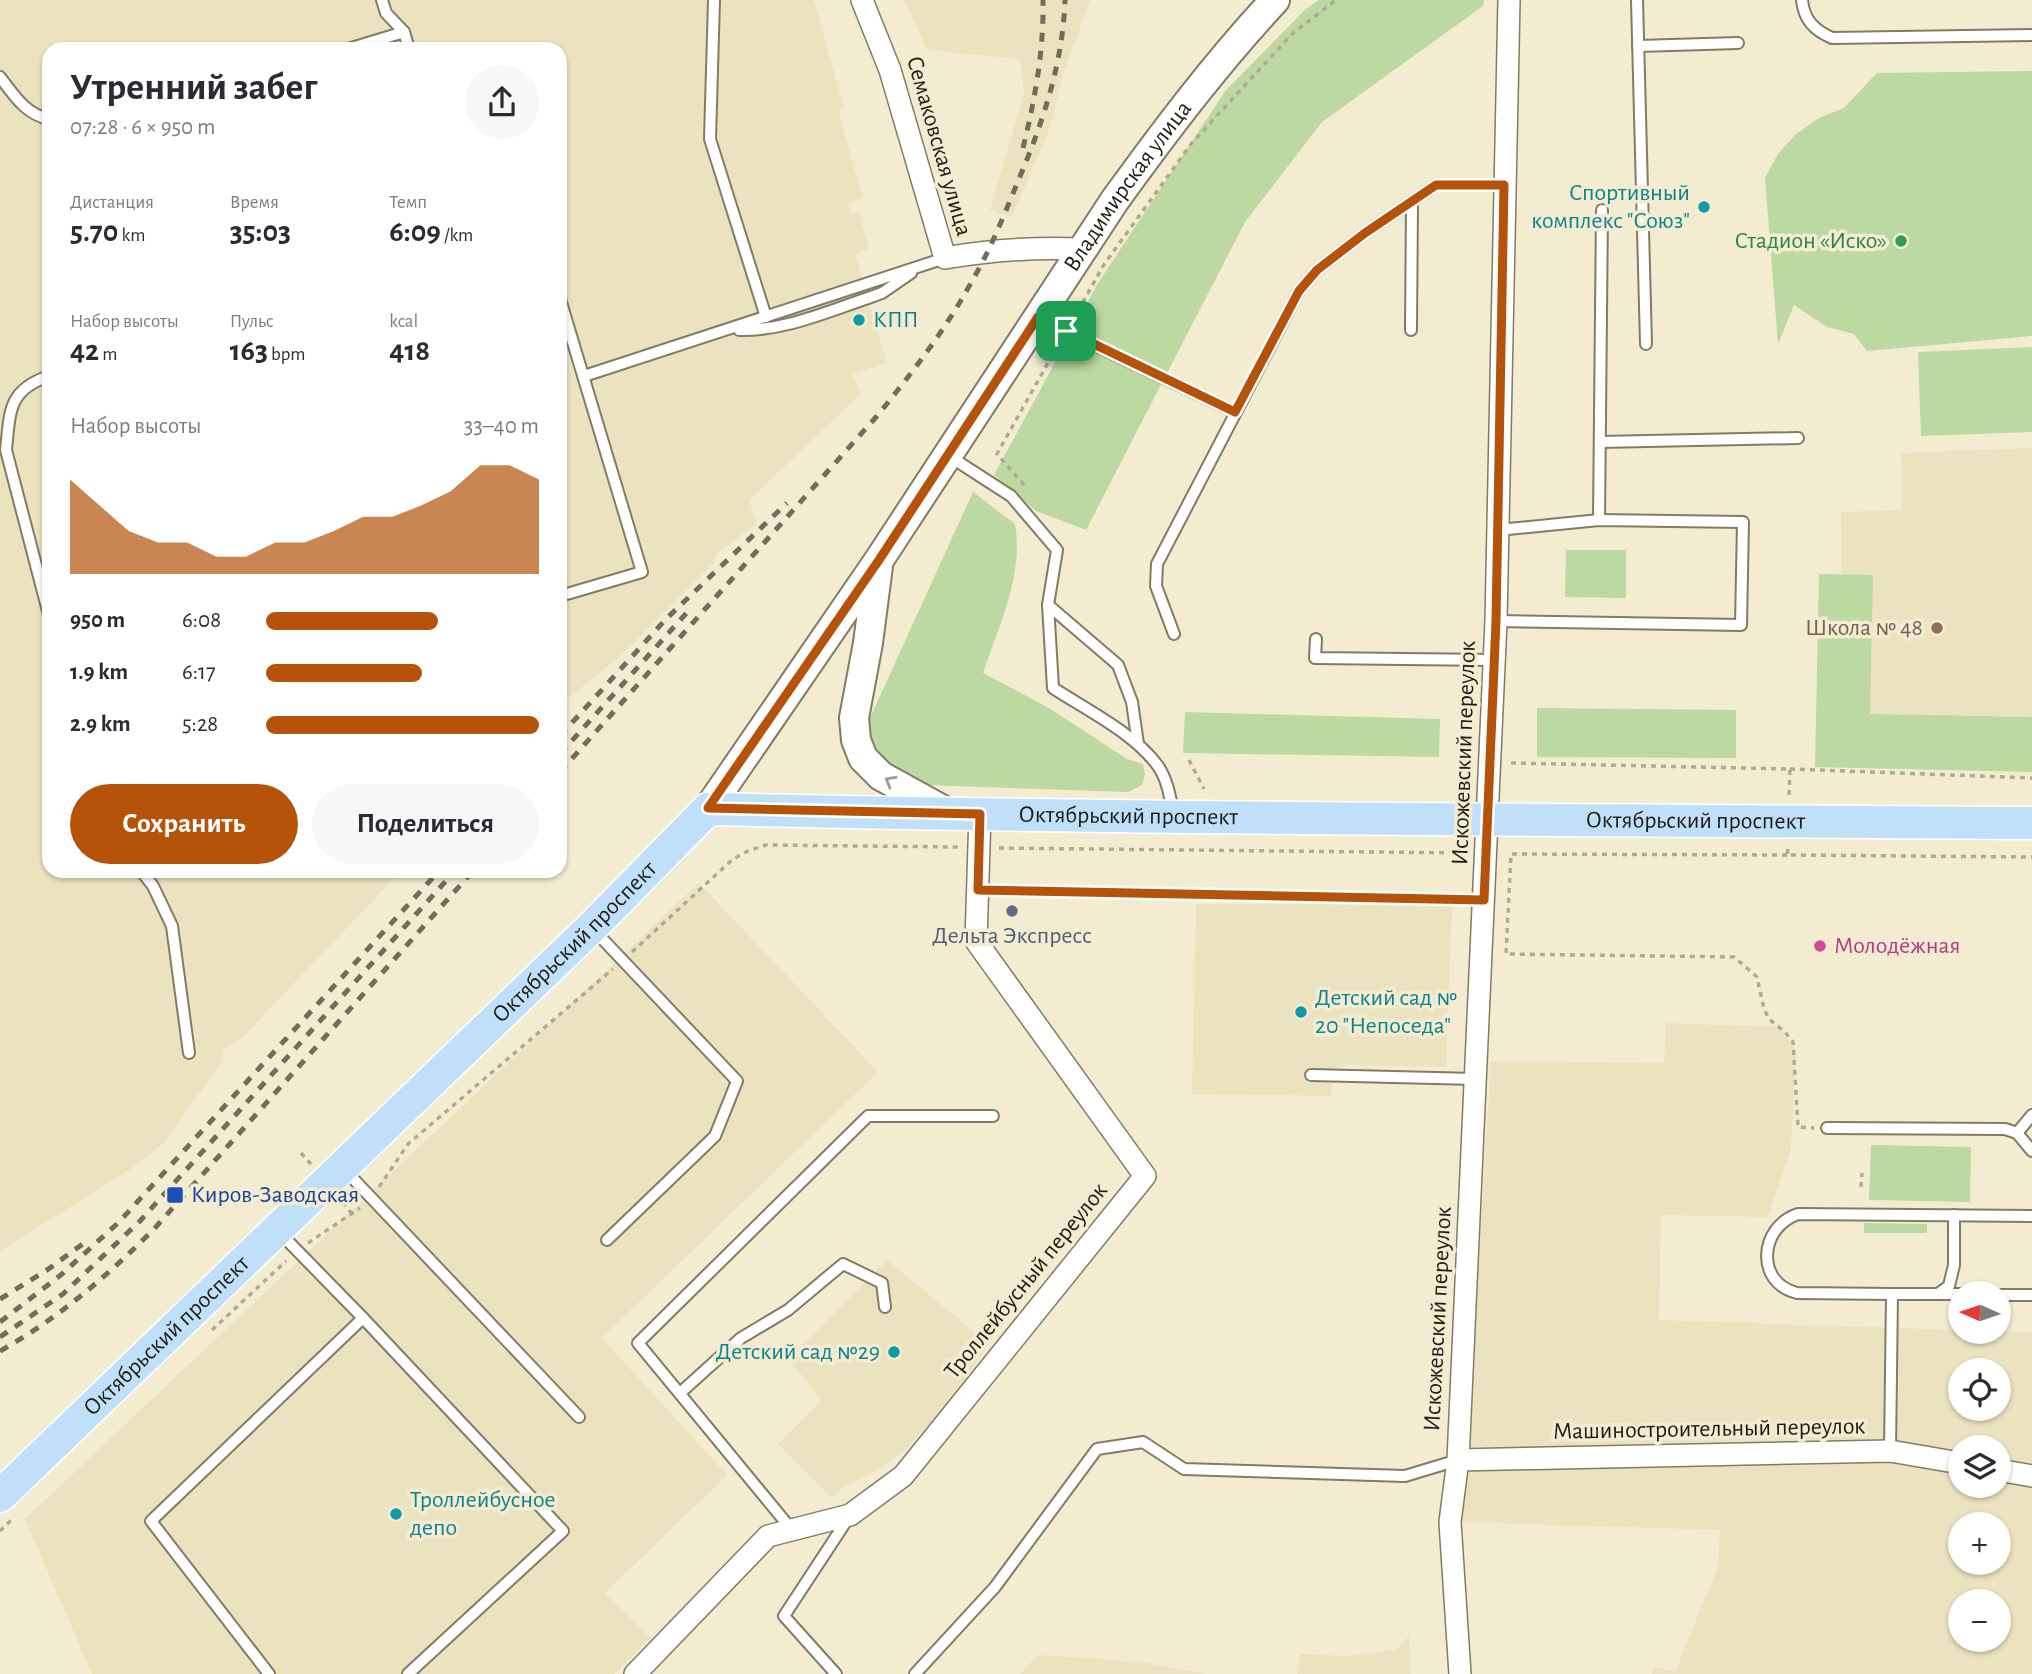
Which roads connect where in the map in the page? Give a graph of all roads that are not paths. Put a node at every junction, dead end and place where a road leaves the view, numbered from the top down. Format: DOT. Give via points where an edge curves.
graph roads {
  1 [pos="382,0"];
  2 [pos="714,0"];
  3 [pos="862,0"];
  4 [pos="1275,0"];
  5 [pos="1509,0"];
  6 [pos="1637,0"];
  7 [pos="1802,0"];
  8 [pos="404,32"];
  9 [pos="2032,35"];
  10 [pos="371,42"];
  11 [pos="407,42"];
  12 [pos="1738,43"];
  13 [pos="1638,46"];
  14 [pos="0,77"];
  15 [pos="42,117"];
  16 [pos="1504,185"];
  17 [pos="1412,203"];
  18 [pos="1602,210"];
  19 [pos="1082,249"];
  20 [pos="945,258"];
  21 [pos="923,265"];
  22 [pos="766,317"];
  23 [pos="1038,317"];
  24 [pos="567,321"];
  25 [pos="730,330"];
  26 [pos="1411,330"];
  27 [pos="1646,344"];
  28 [pos="584,376"];
  29 [pos="42,378"];
  30 [pos="1235,412"];
  31 [pos="1798,438"];
  32 [pos="1600,442"];
  33 [pos="947,454"];
  34 [pos="1599,520"];
  35 [pos="1497,530"];
  36 [pos="879,560"];
  37 [pos="42,588"];
  38 [pos="567,594"];
  39 [pos="1048,605"];
  40 [pos="1496,621"];
  41 [pos="1174,634"];
  42 [pos="1316,639"];
  43 [pos="1494,660"];
  44 [pos="1138,744"];
  45 [pos="708,808"];
  46 [pos="965,814"];
  47 [pos="1174,815"];
  48 [pos="1488,820"];
  49 [pos="2032,823"];
  50 [pos="147,878"];
  51 [pos="592,927"];
  52 [pos="189,1053"];
  53 [pos="1311,1075"];
  54 [pos="1476,1079"];
  55 [pos="2032,1115"];
  56 [pos="993,1116"];
  57 [pos="1827,1128"];
  58 [pos="2017,1133"];
  59 [pos="2032,1151"];
  60 [pos="342,1167"];
  61 [pos="1954,1215"];
  62 [pos="2032,1216"];
  63 [pos="278,1231"];
  64 [pos="607,1240"];
  65 [pos="1892,1294"];
  66 [pos="1938,1294"];
  67 [pos="1948,1294"];
  68 [pos="2011,1295"];
  69 [pos="2032,1295"];
  70 [pos="885,1307"];
  71 [pos="363,1318"];
  72 [pos="680,1394"];
  73 [pos="579,1417"];
  74 [pos="1890,1451"];
  75 [pos="1458,1460"];
  76 [pos="1948,1461"];
  77 [pos="2011,1472"];
  78 [pos="2032,1475"];
  79 [pos="0,1496"];
  80 [pos="850,1515"];
  81 [pos="792,1530"];
  82 [pos="269,1674"];
  83 [pos="408,1674"];
  84 [pos="635,1674"];
  85 [pos="836,1674"];
  86 [pos="915,1674"];
  87 [pos="1460,1674"];
  1 -- 8 [label="lane" via="386,13"];
  2 -- 22 [label="lane" via="710,139"];
  3 -- 20 [label="street, Семаковская улица" via="882,44"];
  4 -- 19 [label="main road, Владимирская улица" via="1239,38 1146,157"];
  5 -- 16 [label="street, Искожевский переулок"];
  6 -- 13 [label="lane"];
  7 -- 9 [label="lane" via="1809,22 1832,38"];
  8 -- 10 [label="lane"];
  8 -- 11 [label="lane"];
  12 -- 13 [label="lane"];
  13 -- 27 [label="lane"];
  14 -- 15 [label="lane" via="23,106"];
  16 -- 17 [label="lane" via="1436,185"];
  16 -- 35 [label="street, Искожевский переулок"];
  17 -- 26 [label="lane"];
  17 -- 30 [label="lane" via="1317,270 1299,291"];
  18 -- 32 [label="lane"];
  19 -- 20 [label="street, Семаковская улица" via="988,250"];
  19 -- 23 [label="main road, Владимирская улица"];
  20 -- 21 [label="lane"];
  21 -- 22 [label="lane"];
  21 -- 25 [label="lane" via="882,293 855,303 782,327"];
  22 -- 25 [label="lane"];
  23 -- 30 [label="lane"];
  23 -- 33 [label="main road, Владимирская улица"];
  24 -- 28 [label="lane"];
  25 -- 28 [label="lane"];
  28 -- 38 [label="lane" via="642,572"];
  29 -- 37 [label="lane" via="29,383 15,400 6,450"];
  30 -- 41 [label="lane" via="1157,564 1156,586"];
  31 -- 32 [label="lane"];
  32 -- 34 [label="lane"];
  33 -- 36 [label="main road, Владимирская улица"];
  33 -- 39 [label="lane" via="1011,496 1057,550"];
  34 -- 35 [label="lane"];
  34 -- 40 [label="lane" via="1743,522 1741,625"];
  35 -- 40 [label="street, Искожевский переулок"];
  36 -- 45 [label="main road, Владимирская улица"];
  46 -- 36 [label="main road, Владимирская улица, one-way" via="881,776 863,758 856,740 854,718"];
  39 -- 44 [label="lane" via="1118,665 1132,702"];
  39 -- 44 [label="lane" via="1053,688"];
  40 -- 43 [label="street, Искожевский переулок"];
  42 -- 43 [label="lane" via="1315,658"];
  43 -- 48 [label="street, Искожевский переулок"];
  44 -- 47 [label="lane" via="1158,767"];
  45 -- 46 [label="main road, Октябрьский проспект"];
  45 -- 51 [label="main road, Октябрьский проспект"];
  46 -- 47 [label="main road, Октябрьский проспект"];
  46 -- 80 [label="street, Троллейбусный переулок" via="978,890 976,942 1145,1176 903,1476"];
  47 -- 48 [label="main road, Октябрьский проспект"];
  48 -- 49 [label="main road, Октябрьский проспект"];
  48 -- 54 [label="street, Искожевский переулок"];
  50 -- 52 [label="lane" via="172,926"];
  51 -- 60 [label="main road, Октябрьский проспект"];
  51 -- 64 [label="lane" via="737,1081 715,1136"];
  53 -- 54 [label="lane"];
  54 -- 75 [label="street, Искожевский переулок"];
  55 -- 58 [label="lane"];
  56 -- 72 [label="lane" via="868,1116 638,1343"];
  57 -- 58 [label="lane" via="2005,1129"];
  58 -- 59 [label="lane"];
  60 -- 63 [label="main road, Октябрьский проспект"];
  60 -- 73 [label="lane"];
  61 -- 62 [label="lane"];
  61 -- 65 [label="lane" via="1798,1214 1773,1232 1769,1265 1777,1284 1785,1290"];
  61 -- 66 [label="lane" via="1952,1281"];
  63 -- 71 [label="lane"];
  63 -- 79 [label="main road, Октябрьский проспект"];
  65 -- 66 [label="lane"];
  65 -- 74 [label="lane"];
  66 -- 67 [label="lane"];
  68 -- 69 [label="lane"];
  70 -- 72 [label="lane" via="882,1283 843,1264 788,1310 741,1338"];
  71 -- 82 [label="lane" via="151,1521"];
  71 -- 83 [label="lane" via="562,1531"];
  72 -- 81 [label="lane"];
  74 -- 75 [label="street, Машиностроительный переулок"];
  74 -- 76 [label="street, Машиностроительный переулок"];
  75 -- 86 [label="lane" via="1405,1476 1184,1469 1143,1442 1097,1450 995,1587"];
  75 -- 87 [label="street, Искожевский переулок" via="1450,1522"];
  77 -- 78 [label="street"];
  80 -- 81 [label="street, Троллейбусный переулок"];
  80 -- 85 [label="lane" via="784,1616"];
  81 -- 84 [label="street, Троллейбусный переулок" via="768,1536"];
}
